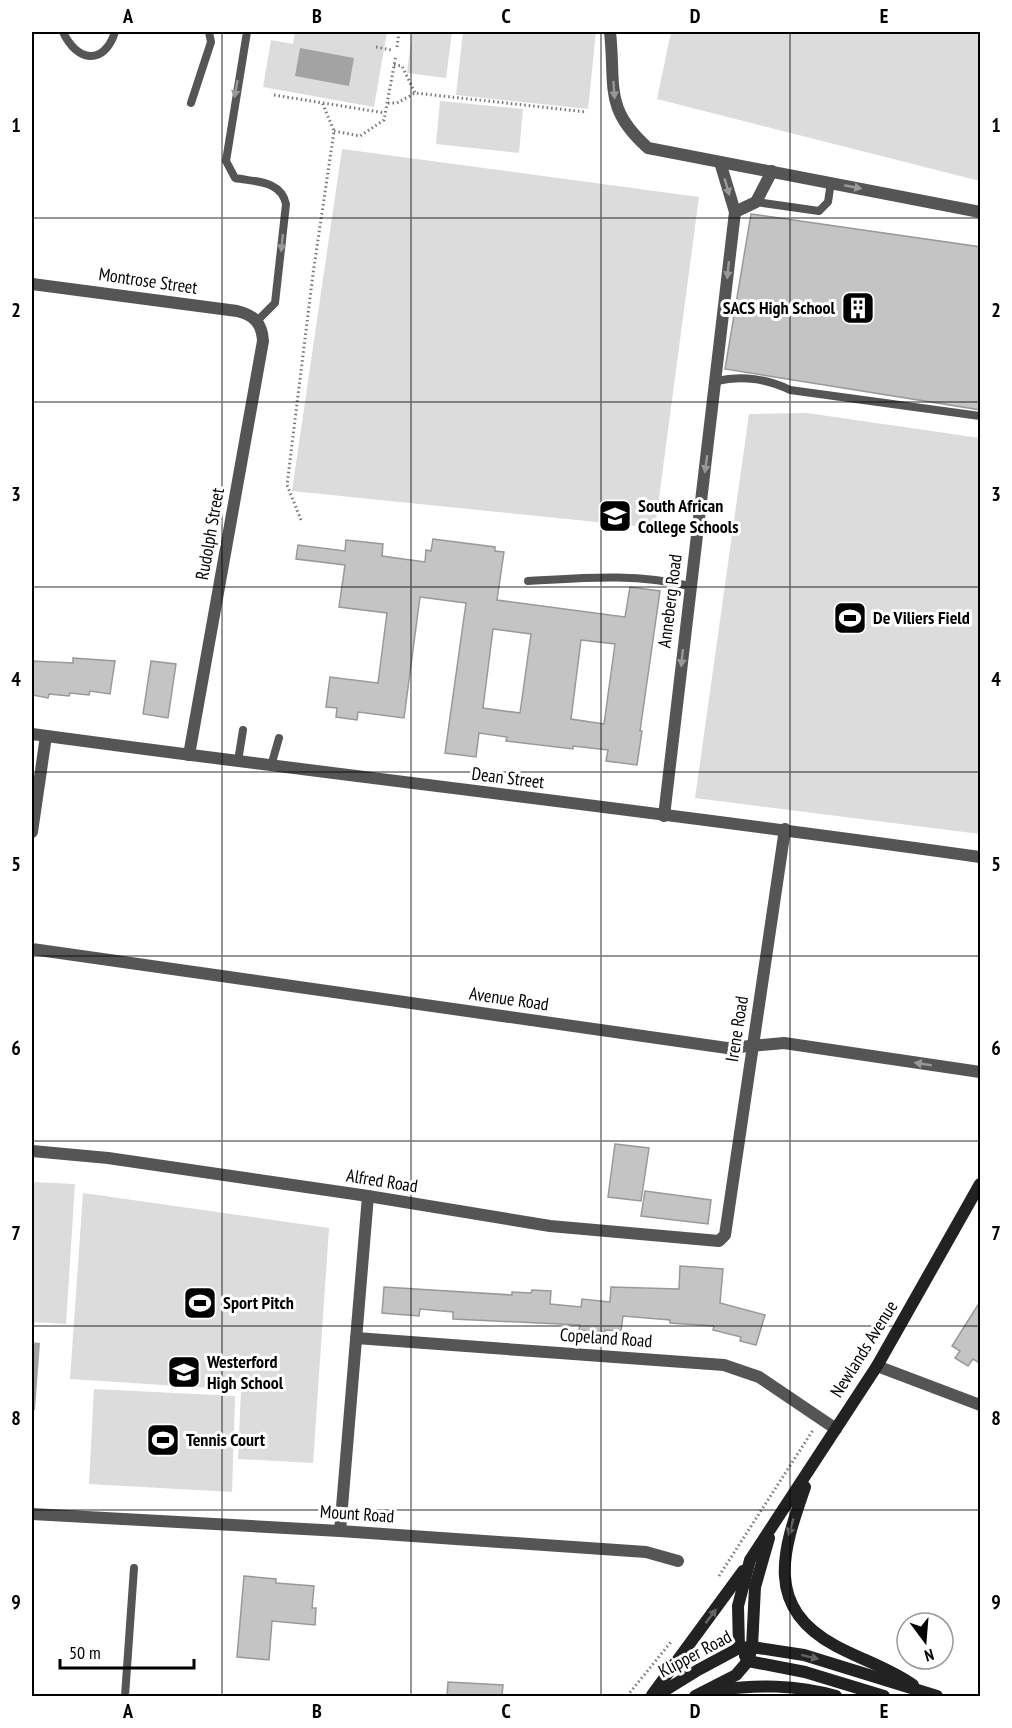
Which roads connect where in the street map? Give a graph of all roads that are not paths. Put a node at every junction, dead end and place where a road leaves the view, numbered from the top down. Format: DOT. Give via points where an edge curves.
graph roads {
  1 [pos="63,32"];
  2 [pos="115,32"];
  3 [pos="209,32"];
  4 [pos="247,32"];
  5 [pos="610,32"];
  6 [pos="191,103"];
  7 [pos="720,162"];
  8 [pos="772,171"];
  9 [pos="831,182"];
  10 [pos="756,202"];
  11 [pos="735,212"];
  12 [pos="981,212"];
  13 [pos="32,284"];
  14 [pos="257,321"];
  15 [pos="717,381"];
  16 [pos="981,416"];
  17 [pos="528,581"];
  18 [pos="689,586"];
  19 [pos="243,730"];
  20 [pos="32,734"];
  21 [pos="46,736"];
  22 [pos="279,738"];
  23 [pos="189,755"];
  24 [pos="238,761"];
  25 [pos="271,766"];
  26 [pos="664,816"];
  27 [pos="786,829"];
  28 [pos="32,832"];
  29 [pos="981,857"];
  30 [pos="32,949"];
  31 [pos="752,1044"];
  32 [pos="981,1072"];
  33 [pos="32,1151"];
  34 [pos="981,1184"];
  35 [pos="368,1196"];
  36 [pos="725,1235"];
  37 [pos="356,1338"];
  38 [pos="877,1366"];
  39 [pos="981,1405"];
  40 [pos="836,1429"];
  41 [pos="810,1472"];
  42 [pos="32,1514"];
  43 [pos="771,1528"];
  44 [pos="340,1531"];
  45 [pos="750,1560"];
  46 [pos="678,1561"];
  47 [pos="135,1568"];
  48 [pos="752,1647"];
  49 [pos="739,1648"];
  50 [pos="748,1661"];
  51 [pos="924,1692"];
  52 [pos="700,1694"];
  53 [pos="125,1696"];
  54 [pos="651,1696"];
  55 [pos="656,1696"];
  56 [pos="836,1696"];
  57 [pos="884,1696"];
  58 [pos="937,1696"];
  1 -- 2 [label="lane" via="77,50 94,57 109,48"];
  3 -- 6 [label="lane" via="211,42"];
  4 -- 14 [label="lane, one-way" via="226,161 235,178 273,185 286,204 275,303"];
  5 -- 7 [label="street, one-way" via="614,100 631,133 648,148"];
  7 -- 8 [label="street"];
  7 -- 11 [label="street, Anneberg Road, one-way"];
  8 -- 9 [label="street"];
  8 -- 10 [label="street"];
  9 -- 10 [label="lane" via="828,202 819,211"];
  9 -- 12 [label="street, one-way"];
  10 -- 11 [label="street"];
  11 -- 15 [label="street, Anneberg Road, one-way"];
  13 -- 14 [label="street, Montrose Street" via="237,311"];
  14 -- 23 [label="street, Rudolph Street" via="263,341"];
  15 -- 16 [label="lane" via="758,380 790,390"];
  15 -- 18 [label="street, Anneberg Road, one-way"];
  17 -- 18 [label="lane" via="625,576"];
  18 -- 26 [label="street, Anneberg Road, one-way"];
  19 -- 24 [label="lane"];
  20 -- 21 [label="street, Dean Street"];
  21 -- 23 [label="street, Dean Street"];
  21 -- 28 [label="street"];
  22 -- 25 [label="lane"];
  23 -- 24 [label="street, Dean Street"];
  24 -- 25 [label="street, Dean Street"];
  25 -- 26 [label="street, Dean Street"];
  26 -- 27 [label="street, Dean Street"];
  27 -- 29 [label="street, Dean Street"];
  27 -- 31 [label="street, Irene Road"];
  30 -- 31 [label="street, Avenue Road" via="727,1048"];
  32 -- 31 [label="street, Avenue Road, one-way" via="784,1043"];
  31 -- 36 [label="street, Irene Road"];
  33 -- 35 [label="street, Alfred Road" via="108,1158"];
  34 -- 38 [label="main road, Newlands Avenue"];
  35 -- 36 [label="street, Alfred Road" via="550,1226 713,1242"];
  35 -- 37 [label="street"];
  37 -- 40 [label="street, Copeland Road" via="724,1365 759,1377"];
  37 -- 44 [label="street"];
  38 -- 39 [label="street"];
  38 -- 40 [label="main road, Newlands Avenue"];
  40 -- 41 [label="main road, Newlands Avenue"];
  41 -- 43 [label="main road, Newlands Avenue"];
  41 -- 51 [label="main road, one-way" via="783,1562 785,1585 796,1612 819,1636 899,1675"];
  42 -- 44 [label="street, Mount Road"];
  43 -- 45 [label="main road, Newlands Avenue"];
  43 -- 48 [label="main road, Newlands Avenue" via="755,1587"];
  44 -- 46 [label="street, Mount Road" via="646,1552"];
  45 -- 49 [label="main road, Newlands Avenue" via="738,1606"];
  54 -- 45 [label="main road, one-way"];
  47 -- 53 [label="lane"];
  48 -- 49 [label="main road, Klipper Road"];
  48 -- 50 [label="main road, Newlands Avenue"];
  48 -- 51 [label="main road, Klipper Road, one-way" via="804,1655"];
  49 -- 50 [label="main road"];
  49 -- 55 [label="main road, Klipper Road"];
  50 -- 52 [label="main road" via="736,1675"];
  50 -- 57 [label="main road" via="805,1672"];
  51 -- 58 [label="main road, Klipper Road"];
  52 -- 56 [label="main road" via="771,1685"];
}
